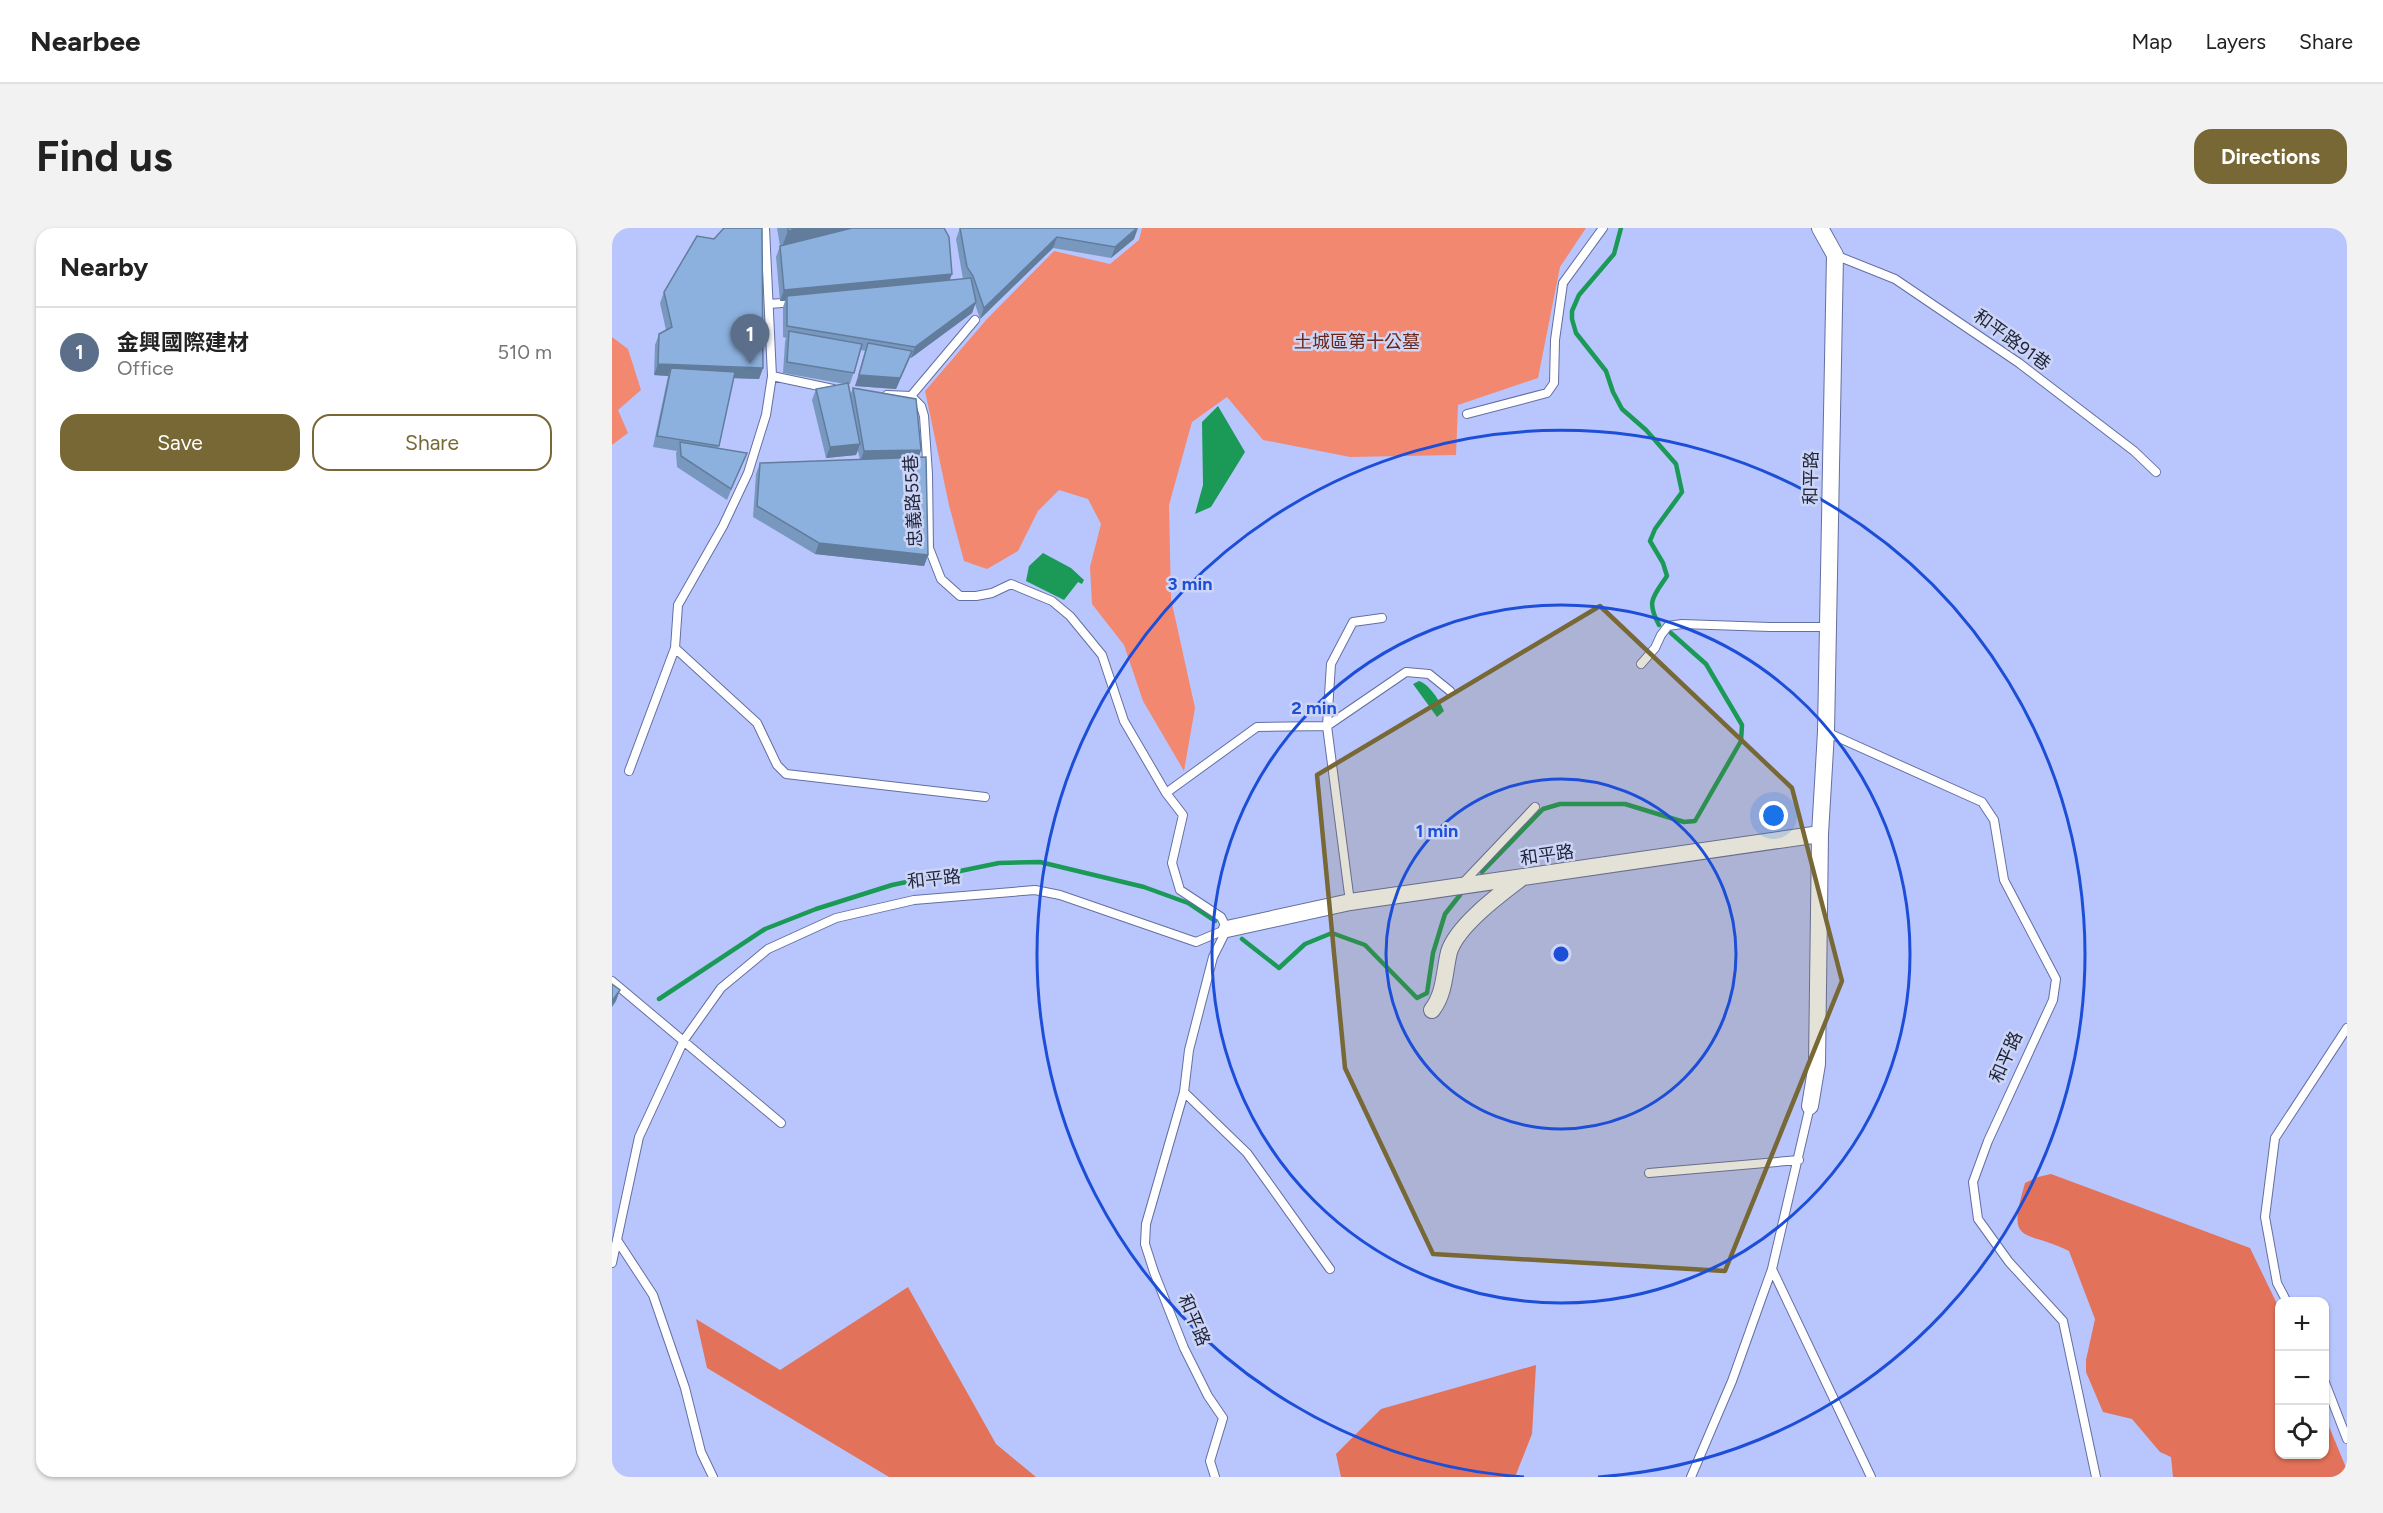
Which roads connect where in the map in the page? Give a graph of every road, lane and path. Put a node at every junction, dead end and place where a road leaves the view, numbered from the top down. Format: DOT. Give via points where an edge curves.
graph roads {
  1 [pos="765,228"];
  2 [pos="1603,228"];
  3 [pos="1820,228"];
  4 [pos="1835,255"];
  5 [pos="803,301"];
  6 [pos="769,304"];
  7 [pos="975,320"];
  8 [pos="772,376"];
  9 [pos="846,391"];
  10 [pos="879,395"];
  11 [pos="911,396"];
  12 [pos="1467,414"];
  13 [pos="2156,472"];
  14 [pos="1382,618"];
  15 [pos="1828,627"];
  16 [pos="675,648"];
  17 [pos="1641,664"];
  18 [pos="1450,691"];
  19 [pos="1328,726"];
  20 [pos="1826,732"];
  21 [pos="629,771"];
  22 [pos="1166,794"];
  23 [pos="985,797"];
  24 [pos="1535,807"];
  25 [pos="1820,834"];
  26 [pos="1521,879"];
  27 [pos="1460,885"];
  28 [pos="1350,902"];
  29 [pos="1227,929"];
  30 [pos="612,981"];
  31 [pos="1432,1010"];
  32 [pos="2347,1028"];
  33 [pos="684,1040"];
  34 [pos="1184,1092"];
  35 [pos="1810,1106"];
  36 [pos="781,1123"];
  37 [pos="1799,1160"];
  38 [pos="1649,1173"];
  39 [pos="617,1240"];
  40 [pos="612,1263"];
  41 [pos="1330,1269"];
  42 [pos="1772,1269"];
  43 [pos="2284,1297"];
  44 [pos="2329,1391"];
  45 [pos="2347,1439"];
  46 [pos="713,1477"];
  47 [pos="1215,1477"];
  48 [pos="1691,1477"];
  49 [pos="1871,1477"];
  50 [pos="2096,1477"];
  1 -- 6 [label="lane"];
  2 -- 12 [label="lane" via="1563,283 1554,382 1547,393"];
  3 -- 4 [label="street"];
  4 -- 13 [label="lane, 和平路91巷" via="1895,279 2019,363"];
  4 -- 15 [label="street, 和平路"];
  5 -- 6 [label="lane"];
  6 -- 8 [label="lane"];
  7 -- 11 [label="lane"];
  8 -- 9 [label="lane"];
  8 -- 16 [label="lane" via="766,415 748,473 678,605"];
  10 -- 11 [label="lane"];
  11 -- 22 [label="lane, 忠義路55巷" via="924,416 929,548 941,579 960,596 992,593 1011,584 1019,586 1052,601 1070,616 1102,656 1124,721"];
  14 -- 19 [label="lane" via="1353,622 1331,664"];
  15 -- 17 [label="lane" via="1668,626"];
  15 -- 20 [label="street, 和平路"];
  16 -- 21 [label="lane"];
  16 -- 23 [label="lane" via="757,723 777,765 786,774"];
  18 -- 19 [label="lane" via="1430,674 1406,672"];
  19 -- 22 [label="lane" via="1257,727"];
  19 -- 28 [label="lane"];
  20 -- 25 [label="street, 和平路"];
  20 -- 50 [label="lane, 和平路" via="1982,802 1994,820 2004,880 2056,979 2053,1000 1973,1182 1978,1219 2009,1262 2063,1321"];
  22 -- 29 [label="lane" via="1183,815 1172,863 1180,890 1221,917"];
  24 -- 27 [label="lane"];
  25 -- 26 [label="street, 和平路"];
  25 -- 35 [label="street, 和平路" via="1817,1064"];
  26 -- 27 [label="street, 和平路"];
  26 -- 31 [label="street" via="1462,931 1450,950 1440,999"];
  27 -- 28 [label="street, 和平路"];
  28 -- 29 [label="street, 和平路"];
  29 -- 33 [label="lane, 和平路" via="1196,942 1035,890 914,900 836,918 768,949 721,988"];
  29 -- 34 [label="lane, 和平路" via="1213,957 1189,1050"];
  30 -- 33 [label="lane"];
  32 -- 43 [label="lane" via="2275,1138 2265,1217 2277,1283"];
  33 -- 36 [label="lane"];
  33 -- 39 [label="lane, 和平路" via="639,1137"];
  34 -- 41 [label="lane" via="1247,1153"];
  34 -- 47 [label="lane, 和平路" via="1146,1224 1146,1244 1184,1348 1223,1418 1210,1461"];
  35 -- 37 [label="lane, 和平路"];
  37 -- 38 [label="lane"];
  37 -- 42 [label="lane, 和平路"];
  39 -- 40 [label="lane, 和平路"];
  39 -- 46 [label="lane" via="653,1295 685,1388 701,1452"];
  42 -- 48 [label="lane, 和平路" via="1732,1381"];
  42 -- 49 [label="lane"];
  44 -- 45 [label="lane"];
}
